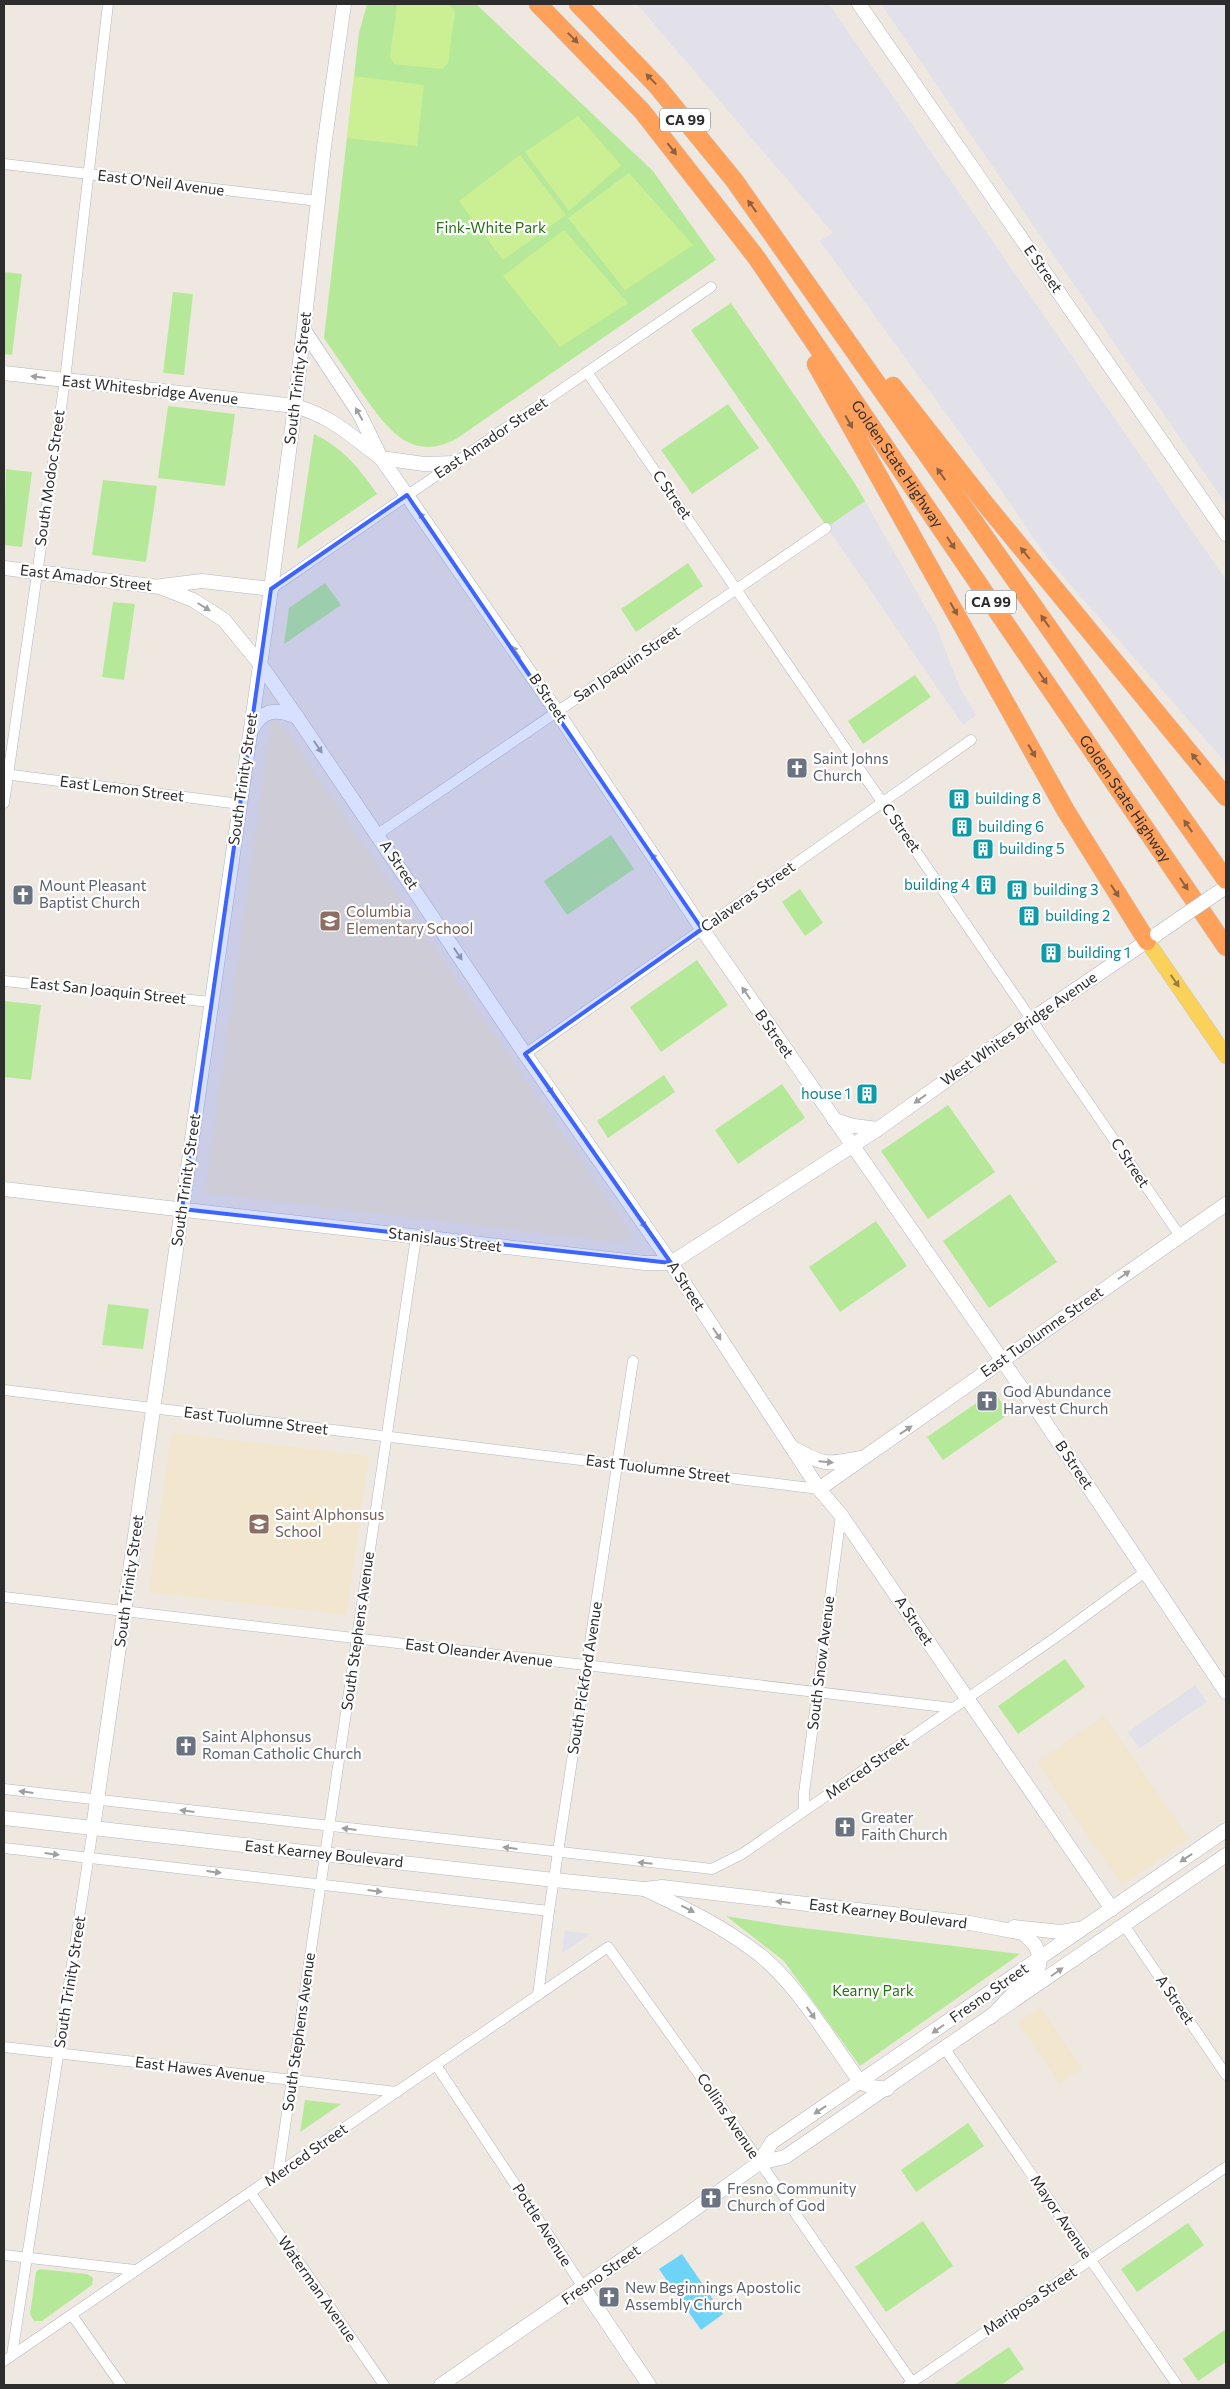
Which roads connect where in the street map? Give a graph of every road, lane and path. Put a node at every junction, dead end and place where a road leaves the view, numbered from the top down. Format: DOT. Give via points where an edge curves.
graph roads {
  1 [pos="108,4"];
  2 [pos="344,4"];
  3 [pos="538,4"];
  4 [pos="578,4"];
  5 [pos="859,4"];
  6 [pos="4,164"];
  7 [pos="88,174"];
  8 [pos="318,201"];
  9 [pos="781,246"];
  10 [pos="756,257"];
  11 [pos="711,287"];
  12 [pos="304,330"];
  13 [pos="587,372"];
  14 [pos="4,373"];
  15 [pos="65,380"];
  16 [pos="295,406"];
  17 [pos="381,458"];
  18 [pos="455,463"];
  19 [pos="407,495"];
  20 [pos="826,528"];
  21 [pos="1226,534"];
  22 [pos="4,568"];
  23 [pos="36,572"];
  24 [pos="160,587"];
  25 [pos="271,589"];
  26 [pos="737,589"];
  27 [pos="260,664"];
  28 [pos="557,712"];
  29 [pos="297,716"];
  30 [pos="250,734"];
  31 [pos="971,740"];
  32 [pos="6,774"];
  33 [pos="1226,797"];
  34 [pos="883,802"];
  35 [pos="4,803"];
  36 [pos="240,804"];
  37 [pos="378,834"];
  38 [pos="1226,880"];
  39 [pos="1226,887"];
  40 [pos="702,929"];
  41 [pos="1152,938"];
  42 [pos="1226,947"];
  43 [pos="4,981"];
  44 [pos="212,1002"];
  45 [pos="1032,1019"];
  46 [pos="525,1054"];
  47 [pos="1226,1056"];
  48 [pos="834,1120"];
  49 [pos="878,1129"];
  50 [pos="852,1144"];
  51 [pos="4,1189"];
  52 [pos="1226,1204"];
  53 [pos="182,1209"];
  54 [pos="1180,1236"];
  55 [pos="416,1237"];
  56 [pos="671,1263"];
  57 [pos="1001,1360"];
  58 [pos="633,1361"];
  59 [pos="4,1390"];
  60 [pos="154,1408"];
  61 [pos="387,1436"];
  62 [pos="790,1446"];
  63 [pos="866,1457"];
  64 [pos="618,1464"];
  65 [pos="819,1489"];
  66 [pos="841,1515"];
  67 [pos="1145,1572"];
  68 [pos="4,1597"];
  69 [pos="124,1611"];
  70 [pos="357,1638"];
  71 [pos="587,1665"];
  72 [pos="817,1691"];
  73 [pos="1226,1692"];
  74 [pos="966,1699"];
  75 [pos="953,1708"];
  76 [pos="4,1790"];
  77 [pos="97,1800"];
  78 [pos="804,1811"];
  79 [pos="4,1818"];
  80 [pos="329,1827"];
  81 [pos="94,1828"];
  82 [pos="1226,1830"];
  83 [pos="4,1848"];
  84 [pos="558,1853"];
  85 [pos="325,1854"];
  86 [pos="1226,1855"];
  87 [pos="89,1858"];
  88 [pos="554,1880"];
  89 [pos="321,1884"];
  90 [pos="644,1889"];
  91 [pos="1112,1909"];
  92 [pos="549,1911"];
  93 [pos="970,1923"];
  94 [pos="1124,1925"];
  95 [pos="1085,1928"];
  96 [pos="608,1947"];
  97 [pos="1040,1957"];
  98 [pos="538,1995"];
  99 [pos="991,2016"];
  100 [pos="4,2047"];
  101 [pos="945,2049"];
  102 [pos="59,2054"];
  103 [pos="436,2065"];
  104 [pos="1226,2075"];
  105 [pos="292,2080"];
  106 [pos="860,2083"];
  107 [pos="888,2089"];
  108 [pos="397,2092"];
  109 [pos="759,2163"];
  110 [pos="1226,2167"];
  111 [pos="278,2174"];
  112 [pos="251,2193"];
  113 [pos="4,2255"];
  114 [pos="27,2258"];
  115 [pos="1090,2260"];
  116 [pos="135,2270"];
  117 [pos="583,2287"];
  118 [pos="72,2315"];
  119 [pos="8,2358"];
  120 [pos="911,2384"];
  121 [pos="120,2385"];
  122 [pos="384,2385"];
  123 [pos="441,2385"];
  124 [pos="649,2385"];
  125 [pos="1177,2385"];
  1 -- 7 [label="street, South Modoc Street"];
  2 -- 8 [label="main road, South Trinity Street"];
  3 -- 10 [label="highway, Golden State Highway / CA 99, one-way" via="642,111"];
  9 -- 4 [label="highway, Golden State Highway / CA 99, one-way" via="692,127"];
  5 -- 21 [label="main road, E Street"];
  6 -- 7 [label="street, East O'Neil Avenue"];
  7 -- 8 [label="street, East O'Neil Avenue"];
  7 -- 15 [label="street, South Modoc Street"];
  8 -- 12 [label="main road, South Trinity Street"];
  33 -- 9 [label="highway, one-way" via="987,506"];
  38 -- 9 [label="highway, Golden State Highway / CA 99, one-way"];
  10 -- 41 [label="highway, one-way" via="1061,802"];
  10 -- 42 [label="highway, Golden State Highway / CA 99, one-way"];
  11 -- 13 [label="street, East Amador Street"];
  12 -- 16 [label="main road, South Trinity Street"];
  17 -- 12 [label="main road, one-way" via="359,413"];
  13 -- 18 [label="street, East Amador Street"];
  13 -- 26 [label="street, C Street"];
  15 -- 14 [label="main road, East Whitesbridge Avenue, one-way"];
  15 -- 16 [label="main road, East Whitesbridge Avenue"];
  15 -- 23 [label="street, South Modoc Street"];
  16 -- 17 [label="main road, B Street" via="350,432"];
  16 -- 25 [label="main road, South Trinity Street"];
  17 -- 18 [label="main road" via="424,464"];
  17 -- 19 [label="main road, B Street"];
  18 -- 19 [label="street, East Amador Street"];
  19 -- 25 [label="street, East Amador Street"];
  28 -- 19 [label="main road, B Street, one-way"];
  20 -- 26 [label="street, San Joaquin Street"];
  22 -- 23 [label="main road, East Amador Street"];
  23 -- 24 [label="main road, East Amador Street"];
  23 -- 32 [label="street, South Modoc Street"];
  24 -- 25 [label="main road" via="202,581"];
  24 -- 27 [label="main road, East Amador Street, one-way" via="193,600 224,620"];
  25 -- 27 [label="main road, South Trinity Street"];
  26 -- 28 [label="street, San Joaquin Street"];
  26 -- 34 [label="street, C Street"];
  27 -- 29 [label="main road, A Street"];
  27 -- 30 [label="main road, South Trinity Street"];
  28 -- 37 [label="street, San Joaquin Street"];
  40 -- 28 [label="main road, B Street, one-way"];
  29 -- 30 [label="main road" via="284,711 271,712 256,721"];
  29 -- 37 [label="main road, A Street, one-way"];
  30 -- 36 [label="main road, South Trinity Street"];
  31 -- 34 [label="street, Calaveras Street"];
  32 -- 35 [label="street, South Modoc Street"];
  32 -- 36 [label="street, East Lemon Street"];
  34 -- 40 [label="street, Calaveras Street"];
  34 -- 45 [label="street, C Street"];
  36 -- 44 [label="main road, South Trinity Street"];
  37 -- 46 [label="main road, A Street, one-way"];
  39 -- 41 [label="main road, West Whites Bridge Avenue, bridge"];
  40 -- 46 [label="street, Calaveras Street"];
  48 -- 40 [label="main road, B Street, one-way"];
  41 -- 45 [label="main road, West Whites Bridge Avenue"];
  41 -- 47 [label="main road, one-way"];
  43 -- 44 [label="street, East San Joaquin Street"];
  44 -- 53 [label="main road, South Trinity Street"];
  45 -- 49 [label="main road, West Whites Bridge Avenue, one-way"];
  45 -- 54 [label="street, C Street"];
  46 -- 56 [label="main road, A Street, one-way"];
  48 -- 49 [label="main road"];
  48 -- 50 [label="main road, B Street"];
  49 -- 50 [label="main road, West Whites Bridge Avenue"];
  50 -- 56 [label="main road"];
  50 -- 57 [label="main road, B Street"];
  51 -- 53 [label="main road, Stanislaus Street"];
  52 -- 54 [label="main road, East Tuolumne Street"];
  53 -- 55 [label="main road, Stanislaus Street"];
  53 -- 60 [label="main road, South Trinity Street"];
  57 -- 54 [label="main road, East Tuolumne Street, one-way"];
  55 -- 56 [label="main road, Stanislaus Street" via="645,1263"];
  55 -- 61 [label="street, South Stephens Avenue"];
  56 -- 62 [label="main road, A Street, one-way"];
  63 -- 57 [label="main road, East Tuolumne Street, one-way"];
  57 -- 67 [label="main road, B Street"];
  58 -- 64 [label="street, South Pickford Avenue"];
  59 -- 60 [label="street, East Tuolumne Street"];
  60 -- 61 [label="street, East Tuolumne Street"];
  60 -- 69 [label="main road, South Trinity Street"];
  61 -- 64 [label="street, East Tuolumne Street"];
  61 -- 70 [label="street, South Stephens Avenue"];
  62 -- 63 [label="main road, one-way" via="818,1462 832,1464"];
  62 -- 65 [label="main road, A Street"];
  63 -- 65 [label="main road, East Tuolumne Street"];
  64 -- 65 [label="street, East Tuolumne Street"];
  64 -- 71 [label="street, South Pickford Avenue"];
  65 -- 66 [label="main road, A Street"];
  66 -- 72 [label="street, South Snow Avenue"];
  66 -- 74 [label="main road, A Street"];
  67 -- 73 [label="main road, B Street"];
  67 -- 74 [label="street, Merced Street"];
  68 -- 69 [label="street, East Oleander Avenue"];
  69 -- 70 [label="street, East Oleander Avenue"];
  69 -- 77 [label="main road, South Trinity Street"];
  70 -- 71 [label="street, East Oleander Avenue"];
  70 -- 80 [label="street, South Stephens Avenue"];
  71 -- 72 [label="street, East Oleander Avenue"];
  71 -- 84 [label="street, South Pickford Avenue"];
  72 -- 75 [label="street, East Oleander Avenue"];
  72 -- 78 [label="street, South Snow Avenue"];
  74 -- 75 [label="street, Merced Street"];
  74 -- 91 [label="main road, A Street"];
  75 -- 78 [label="street, Merced Street"];
  77 -- 76 [label="street, East Kearney Boulevard, one-way"];
  80 -- 77 [label="street, East Kearney Boulevard, one-way"];
  77 -- 81 [label="main road, South Trinity Street"];
  78 -- 84 [label="street, Merced Street, one-way" via="723,1865 702,1869"];
  79 -- 81 [label="main road, East Kearney Boulevard"];
  84 -- 80 [label="street, East Kearney Boulevard, one-way"];
  80 -- 85 [label="street, South Stephens Avenue"];
  81 -- 85 [label="main road, East Kearney Boulevard"];
  81 -- 87 [label="street, South Trinity Street"];
  82 -- 91 [label="main road, Fresno Street, one-way"];
  83 -- 87 [label="street, East Kearney Boulevard, one-way"];
  84 -- 88 [label="street, South Pickford Avenue"];
  85 -- 88 [label="main road, East Kearney Boulevard"];
  85 -- 89 [label="street, South Stephens Avenue"];
  86 -- 94 [label="main road, Fresno Street"];
  87 -- 89 [label="street, East Kearney Boulevard, one-way"];
  87 -- 102 [label="street, South Trinity Street"];
  88 -- 90 [label="main road, East Kearney Boulevard"];
  88 -- 92 [label="street, South Pickford Avenue"];
  89 -- 92 [label="street, East Kearney Boulevard, one-way"];
  89 -- 105 [label="street, South Stephens Avenue"];
  93 -- 90 [label="main road, East Kearney Boulevard, one-way" via="662,1887"];
  90 -- 106 [label="main road, East Kearney Boulevard, one-way" via="726,1930 761,1956 802,2001"];
  91 -- 95 [label="main road, Fresno Street"];
  92 -- 98 [label="street, South Pickford Avenue"];
  93 -- 95 [label="main road" via="1061,1932"];
  93 -- 97 [label="main road, East Kearney Boulevard" via="1023,1934 1035,1945"];
  99 -- 94 [label="main road, Fresno Street, one-way"];
  94 -- 104 [label="street, A Street"];
  95 -- 97 [label="main road, Fresno Street"];
  96 -- 98 [label="street, Merced Street"];
  96 -- 109 [label="street, Collins Avenue"];
  97 -- 99 [label="main road" via="1035,1974"];
  97 -- 106 [label="main road, Fresno Street, one-way"];
  98 -- 103 [label="street, Merced Street"];
  99 -- 101 [label="main road, Fresno Street"];
  100 -- 102 [label="street, East Hawes Avenue"];
  101 -- 107 [label="main road, Fresno Street"];
  101 -- 115 [label="street, Mayor Avenue"];
  102 -- 105 [label="street, East Hawes Avenue"];
  102 -- 114 [label="street, South Trinity Street"];
  103 -- 108 [label="street, Merced Street"];
  103 -- 117 [label="street, Pottle Avenue"];
  105 -- 108 [label="street, East Hawes Avenue"];
  105 -- 111 [label="street, South Stephens Avenue"];
  106 -- 107 [label="main road"];
  106 -- 109 [label="main road, Fresno Street, one-way" via="772,2142"];
  107 -- 109 [label="main road, Fresno Street" via="785,2158"];
  108 -- 111 [label="street, Merced Street"];
  109 -- 117 [label="main road, Fresno Street"];
  109 -- 120 [label="street, Collins Avenue"];
  110 -- 115 [label="street, Mariposa Street"];
  111 -- 112 [label="street, Merced Street"];
  112 -- 116 [label="street, Merced Street"];
  112 -- 122 [label="street, Waterman Avenue"];
  113 -- 114 [label="street"];
  114 -- 116 [label="street"];
  114 -- 119 [label="street, South Trinity Street"];
  115 -- 120 [label="street, Mariposa Street"];
  115 -- 125 [label="street, Mayor Avenue"];
  116 -- 118 [label="street, Merced Street"];
  117 -- 123 [label="main road, Fresno Street"];
  117 -- 124 [label="main road, Pottle Avenue"];
  118 -- 119 [label="street, Merced Street"];
  118 -- 121 [label="street"];
}
